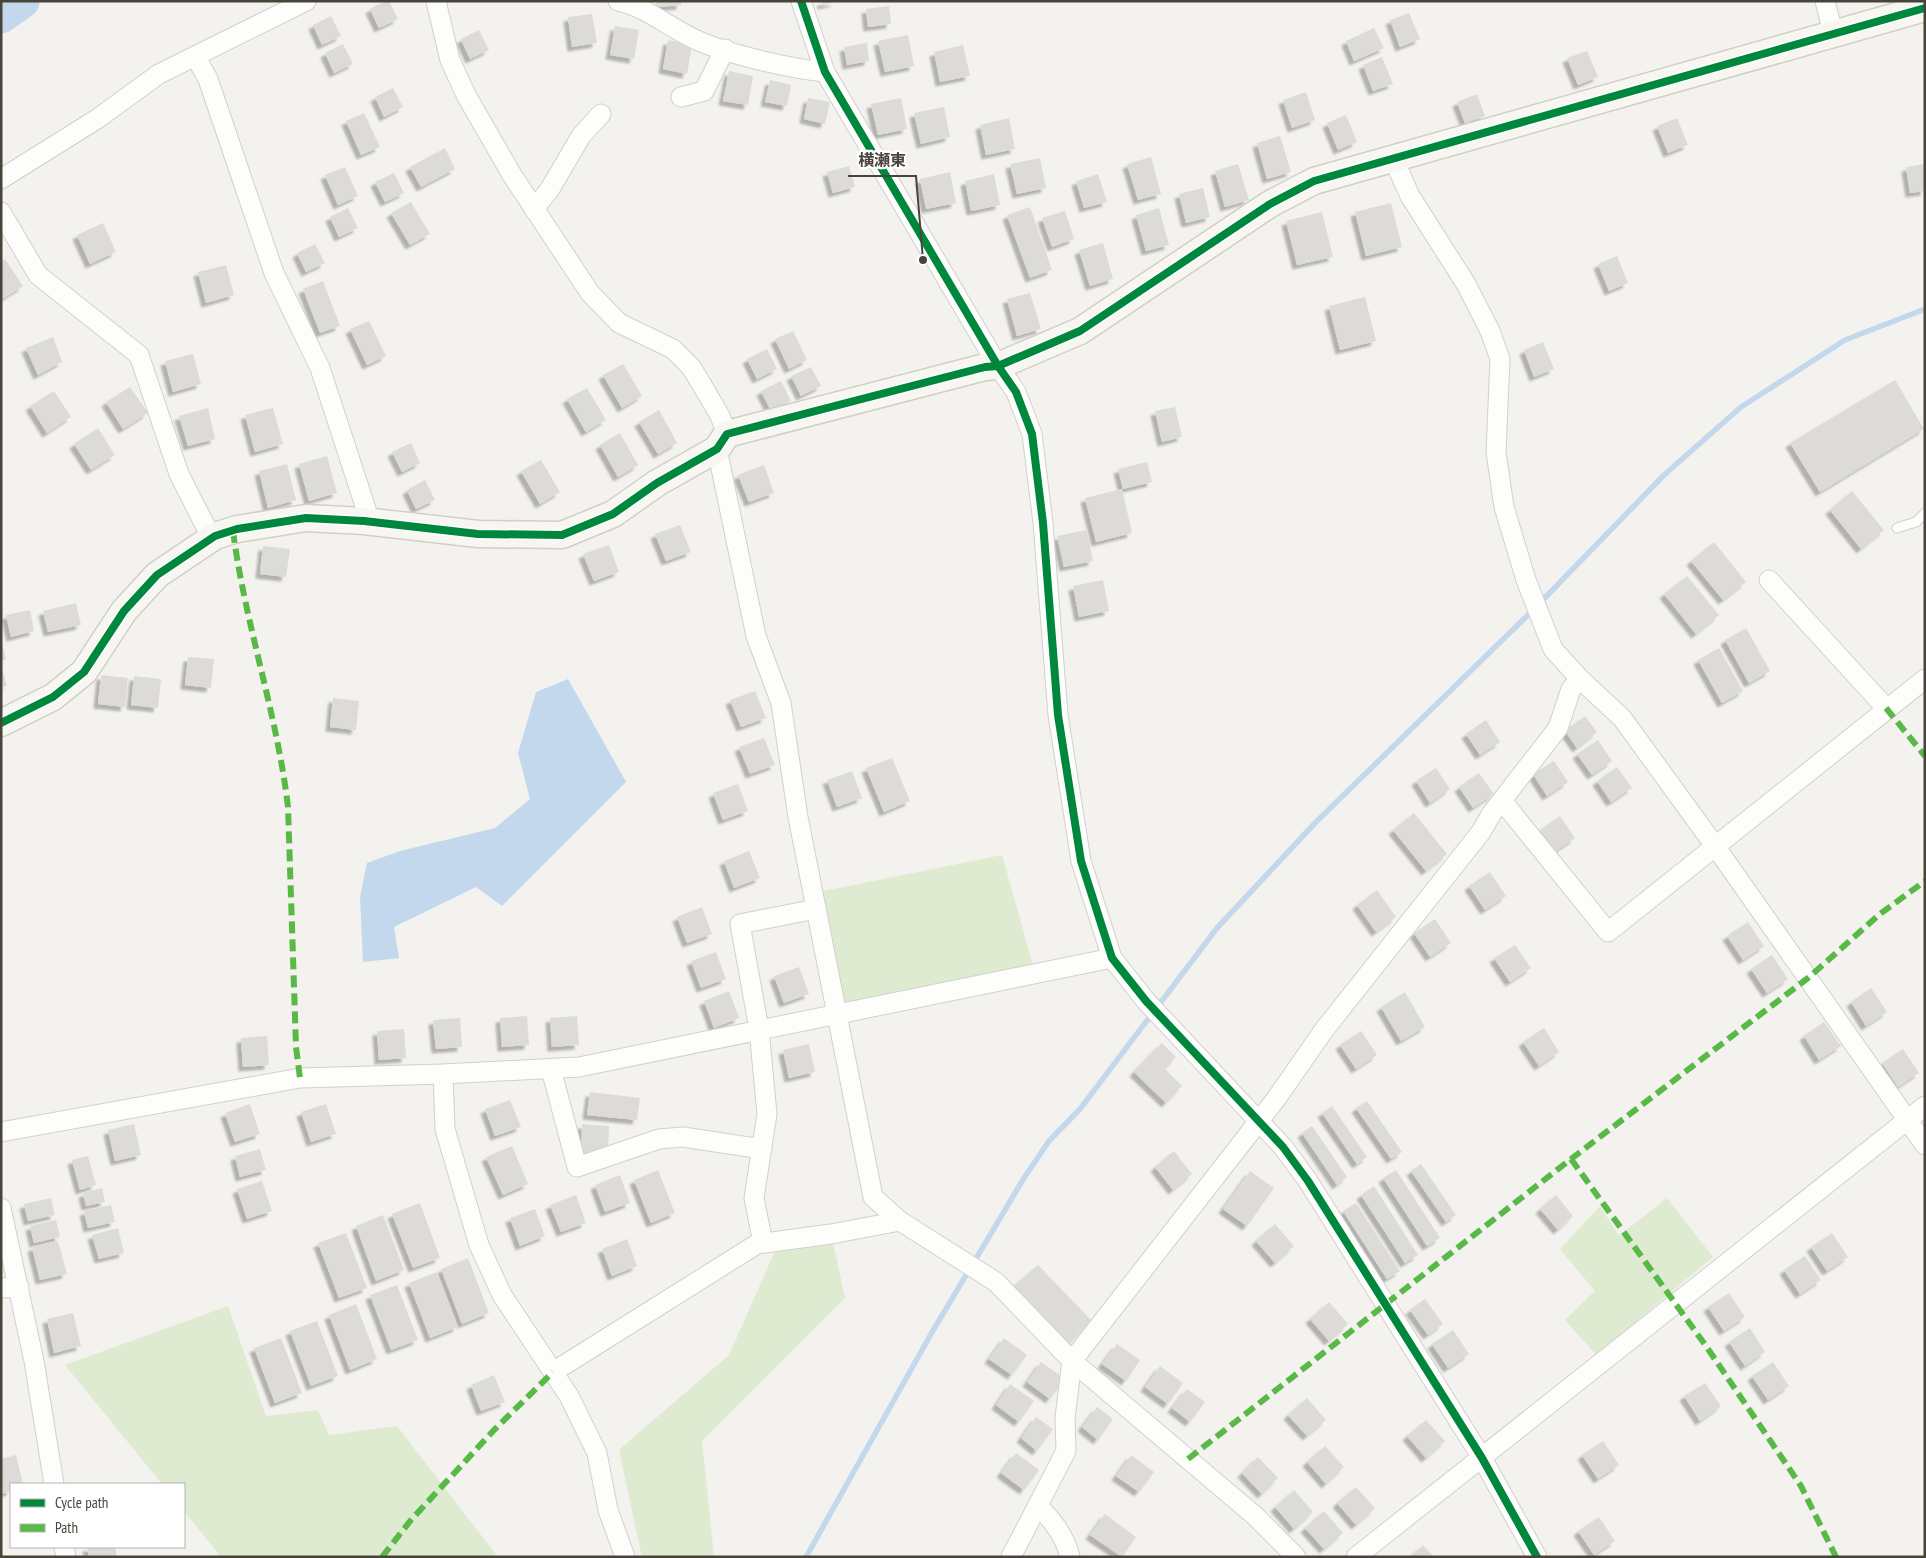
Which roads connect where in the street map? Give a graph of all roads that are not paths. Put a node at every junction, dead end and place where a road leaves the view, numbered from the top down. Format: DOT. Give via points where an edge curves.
graph roads {
  1 [pos="306,1"];
  2 [pos="436,1"];
  3 [pos="618,1"];
  4 [pos="801,1"];
  5 [pos="1825,1"];
  6 [pos="1925,8"];
  7 [pos="1833,33"];
  8 [pos="725,49"];
  9 [pos="195,56"];
  10 [pos="825,72"];
  11 [pos="681,97"];
  12 [pos="601,114"];
  13 [pos="1393,158"];
  14 [pos="1,179"];
  15 [pos="534,209"];
  16 [pos="1,212"];
  17 [pos="998,366"];
  18 [pos="722,442"];
  19 [pos="1925,513"];
  20 [pos="364,522"];
  21 [pos="1897,528"];
  22 [pos="212,539"];
  23 [pos="1769,580"];
  24 [pos="1580,679"];
  25 [pos="1925,679"];
  26 [pos="1886,708"];
  27 [pos="1,723"];
  28 [pos="1503,802"];
  29 [pos="1715,846"];
  30 [pos="816,909"];
  31 [pos="1112,958"];
  32 [pos="838,1014"];
  33 [pos="759,1029"];
  34 [pos="551,1070"];
  35 [pos="443,1074"];
  36 [pos="1925,1106"];
  37 [pos="1907,1120"];
  38 [pos="1257,1121"];
  39 [pos="1,1132"];
  40 [pos="1925,1145"];
  41 [pos="762,1149"];
  42 [pos="1,1208"];
  43 [pos="900,1221"];
  44 [pos="763,1243"];
  45 [pos="10,1288"];
  46 [pos="1072,1361"];
  47 [pos="554,1372"];
  48 [pos="1482,1458"];
  49 [pos="54,1483"];
  50 [pos="1038,1506"];
  51 [pos="625,1557"];
  52 [pos="1011,1557"];
  53 [pos="1070,1557"];
  54 [pos="1296,1557"];
  55 [pos="1356,1557"];
  56 [pos="1536,1557"];
  1 -- 9 [label="street"];
  2 -- 15 [label="street" via="450,60 466,95"];
  3 -- 8 [label="street" via="652,14 700,42"];
  4 -- 10 [label="street"];
  5 -- 7 [label="street"];
  6 -- 7 [label="street"];
  7 -- 13 [label="street"];
  8 -- 10 [label="street"];
  8 -- 11 [label="street" via="704,91"];
  9 -- 14 [label="street" via="159,74 97,119"];
  9 -- 20 [label="street" via="208,78 274,273 320,368 366,509"];
  10 -- 17 [label="street"];
  12 -- 15 [label="street" via="581,136 550,189"];
  13 -- 17 [label="street" via="1314,181 1263,209 1080,331"];
  13 -- 24 [label="street" via="1410,196 1466,284 1490,331 1500,359 1496,452 1504,507 1531,594 1553,649"];
  15 -- 18 [label="street" via="590,293 619,323 673,349 691,367 720,416"];
  16 -- 22 [label="street" via="38,275 139,355 179,474"];
  17 -- 18 [label="street" via="984,367"];
  17 -- 31 [label="street" via="1016,392 1032,434 1043,523 1058,715 1081,861"];
  18 -- 20 [label="street" via="613,514 562,535 478,534"];
  18 -- 30 [label="street" via="756,636 781,703"];
  19 -- 21 [label="lane" via="1916,522"];
  20 -- 22 [label="street" via="306,518 237,529"];
  22 -- 27 [label="street" via="158,575 124,611 84,672 53,697"];
  23 -- 26 [label="street"];
  24 -- 28 [label="street" via="1572,689 1558,728"];
  24 -- 29 [label="street" via="1622,718"];
  25 -- 26 [label="street"];
  26 -- 29 [label="street"];
  28 -- 29 [label="street" via="1608,932"];
  28 -- 38 [label="street" via="1324,1030"];
  29 -- 37 [label="street"];
  30 -- 32 [label="street"];
  30 -- 33 [label="street" via="740,924"];
  31 -- 32 [label="street"];
  31 -- 38 [label="street" via="1146,1001"];
  32 -- 33 [label="street"];
  32 -- 43 [label="street" via="873,1197"];
  33 -- 34 [label="street"];
  33 -- 41 [label="street" via="767,1114"];
  34 -- 35 [label="street"];
  34 -- 41 [label="street" via="577,1167 659,1139 683,1137"];
  35 -- 39 [label="street" via="300,1078"];
  35 -- 47 [label="street" via="445,1129 479,1245 502,1295"];
  36 -- 37 [label="street"];
  37 -- 40 [label="street"];
  37 -- 48 [label="street" via="1591,1368"];
  38 -- 46 [label="street"];
  38 -- 48 [label="street" via="1283,1147 1308,1181"];
  41 -- 44 [label="street" via="754,1198"];
  42 -- 45 [label="street"];
  43 -- 44 [label="street"];
  43 -- 46 [label="street" via="996,1282"];
  44 -- 47 [label="street" via="727,1261"];
  45 -- 49 [label="street" via="34,1361"];
  46 -- 50 [label="street" via="1066,1451"];
  46 -- 54 [label="street" via="1254,1515"];
  47 -- 51 [label="street" via="597,1453 608,1510"];
  48 -- 55 [label="street"];
  48 -- 56 [label="street"];
  50 -- 52 [label="street"];
  50 -- 53 [label="street" via="1055,1523"];
}
